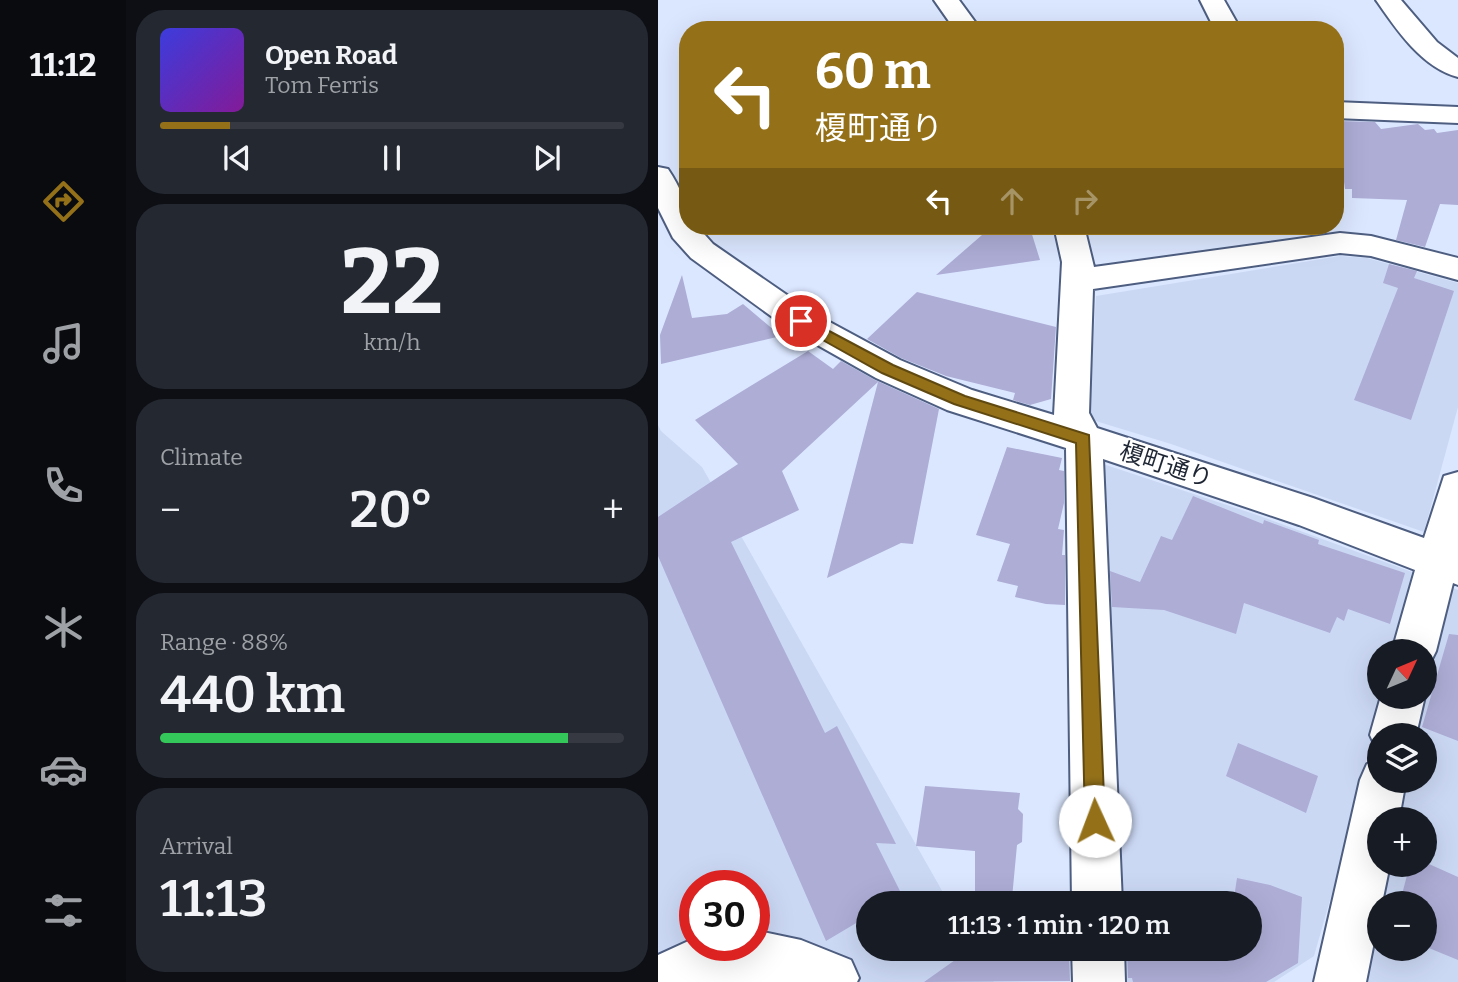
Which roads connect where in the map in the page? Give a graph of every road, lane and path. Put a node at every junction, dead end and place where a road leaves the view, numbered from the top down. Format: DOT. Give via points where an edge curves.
graph roads {
  1 [pos="946,0"];
  2 [pos="1212,0"];
  3 [pos="1388,0"];
  4 [pos="961,21"];
  5 [pos="1223,21"];
  6 [pos="1458,69"];
  7 [pos="1344,110"];
  8 [pos="1458,115"];
  9 [pos="658,176"];
  10 [pos="675,218"];
  11 [pos="688,235"];
  12 [pos="1071,235"];
  13 [pos="1458,269"];
  14 [pos="1077,280"];
  15 [pos="1084,439"];
  16 [pos="1458,487"];
  17 [pos="1447,565"];
  18 [pos="1419,639"];
  19 [pos="1380,793"];
  20 [pos="1097,891"];
  21 [pos="1098,961"];
  22 [pos="833,978"];
  23 [pos="1335,978"];
  24 [pos="660,982"];
  25 [pos="1099,982"];
  1 -- 4 [label="street"];
  2 -- 5 [label="street"];
  3 -- 6 [label="street" via="1427,47"];
  7 -- 8 [label="street"];
  9 -- 10 [label="street, 榎町通り"];
  11 -- 15 [label="street, 榎町通り" via="702,251 801,321 888,369 960,400"];
  12 -- 14 [label="street"];
  13 -- 14 [label="street" via="1371,246 1340,243"];
  14 -- 15 [label="street" via="1071,413"];
  15 -- 17 [label="street, 榎町通り" via="1300,510"];
  15 -- 20 [label="street"];
  16 -- 17 [label="street"];
  17 -- 18 [label="street"];
  19 -- 23 [label="street"];
  21 -- 25 [label="street"];
  22 -- 24 [label="street" via="772,956 741,954 701,961"];
}
